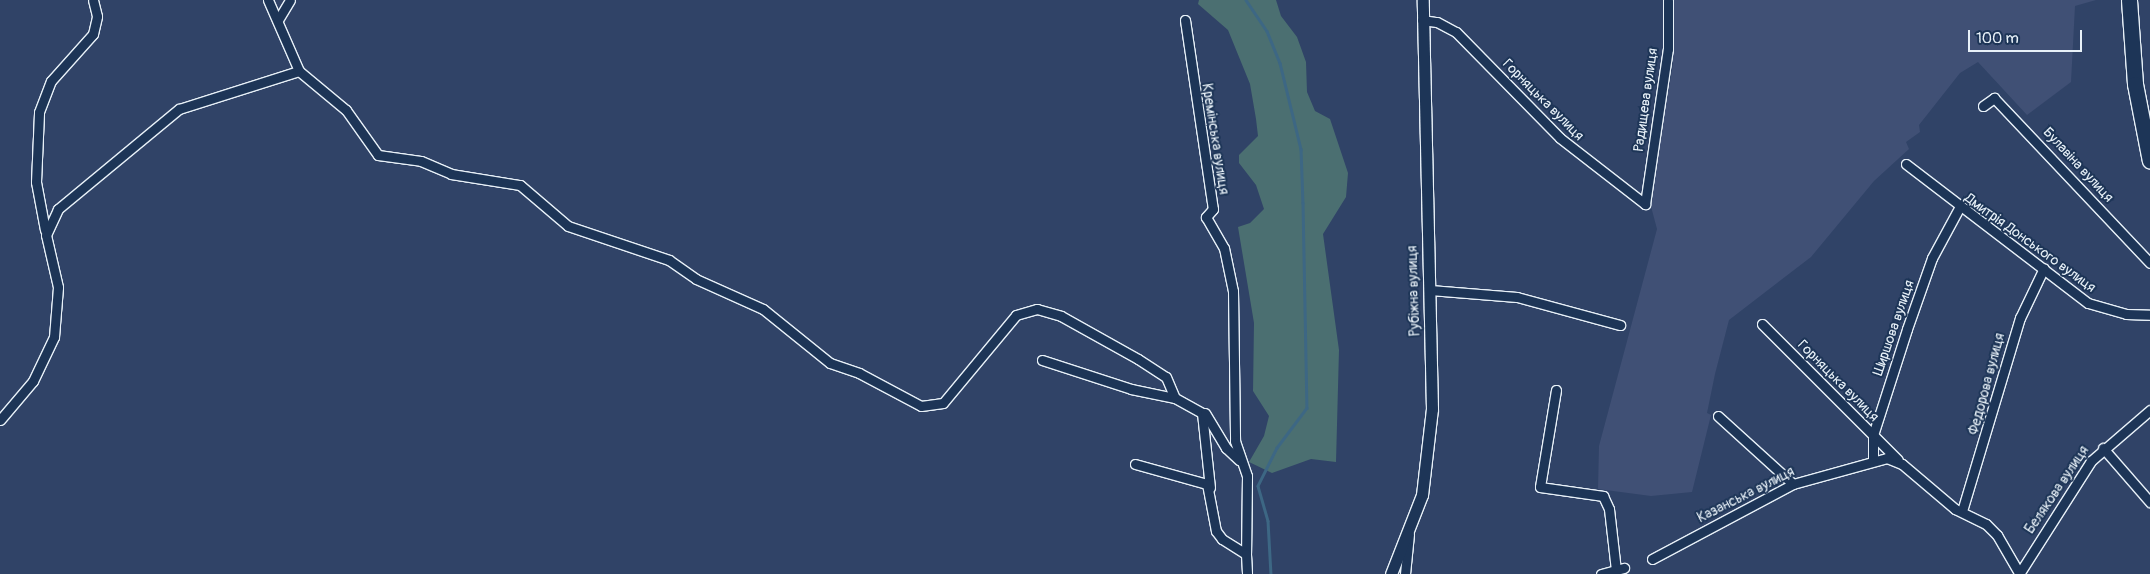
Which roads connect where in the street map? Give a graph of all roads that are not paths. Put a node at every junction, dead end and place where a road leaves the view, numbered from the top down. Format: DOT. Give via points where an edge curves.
graph roads {
  1 [pos="93,0"];
  2 [pos="268,0"];
  3 [pos="290,0"];
  4 [pos="1423,0"];
  5 [pos="1668,0"];
  6 [pos="2129,0"];
  7 [pos="278,20"];
  8 [pos="1185,20"];
  9 [pos="1422,20"];
  10 [pos="299,71"];
  11 [pos="1983,106"];
  12 [pos="2150,161"];
  13 [pos="1906,164"];
  14 [pos="1645,204"];
  15 [pos="1959,208"];
  16 [pos="46,235"];
  17 [pos="2150,263"];
  18 [pos="2044,268"];
  19 [pos="1430,290"];
  20 [pos="2150,315"];
  21 [pos="1762,324"];
  22 [pos="1620,325"];
  23 [pos="1042,360"];
  24 [pos="1556,390"];
  25 [pos="1175,398"];
  26 [pos="1193,409"];
  27 [pos="2150,410"];
  28 [pos="1718,416"];
  29 [pos="0,420"];
  30 [pos="1873,436"];
  31 [pos="2103,448"];
  32 [pos="1873,461"];
  33 [pos="1241,462"];
  34 [pos="1135,464"];
  35 [pos="1902,464"];
  36 [pos="1792,484"];
  37 [pos="1210,488"];
  38 [pos="2150,502"];
  39 [pos="1962,511"];
  40 [pos="1410,529"];
  41 [pos="1246,554"];
  42 [pos="1652,559"];
  43 [pos="2019,573"];
  44 [pos="1247,574"];
  45 [pos="1391,574"];
  46 [pos="1405,574"];
  47 [pos="1602,574"];
  1 -- 16 [label="street" via="97,16 93,34 51,82 39,112 36,182"];
  2 -- 7 [label="street"];
  3 -- 7 [label="street"];
  4 -- 9 [label="street, Рубіжна вулиця"];
  5 -- 14 [label="street, Радищева вулиця" via="1668,49"];
  6 -- 12 [label="main road" via="2138,108"];
  7 -- 10 [label="street"];
  8 -- 33 [label="street, Кремінська вулиця" via="1213,209 1206,217 1224,248 1233,290 1235,441"];
  9 -- 14 [label="street, Горняцька вулиця" via="1436,22 1456,32 1560,138"];
  9 -- 19 [label="street, Рубіжна вулиця"];
  10 -- 16 [label="street" via="179,108 58,209"];
  10 -- 25 [label="street" via="346,110 378,155 421,161 451,174 520,184 568,226 668,260 696,278 763,309 830,363 921,406 942,403 1009,323 1037,309 1061,316 1166,377"];
  11 -- 17 [label="street, Булавіна вулиця" via="1994,98"];
  13 -- 15 [label="street, Дмитрія Донського вулиця"];
  15 -- 18 [label="street, Дмитрія Донського вулиця"];
  15 -- 30 [label="street, Ширшова вулиця" via="1932,258"];
  16 -- 29 [label="street" via="58,296 54,337 33,381"];
  18 -- 20 [label="street, Дмитрія Донського вулиця" via="2057,281 2101,309"];
  18 -- 39 [label="street, Федорова вулиця" via="2020,318"];
  19 -- 22 [label="street" via="1517,298"];
  19 -- 40 [label="street, Рубіжна вулиця" via="1429,448 1422,495"];
  21 -- 30 [label="street, Горняцька вулиця"];
  23 -- 25 [label="street" via="1131,389"];
  24 -- 47 [label="street" via="1540,487 1603,496 1609,509 1620,569"];
  25 -- 26 [label="street"];
  26 -- 33 [label="street" via="1204,412 1226,448"];
  26 -- 37 [label="street" via="1204,418"];
  27 -- 31 [label="street, Белякова вулиця"];
  28 -- 36 [label="street"];
  30 -- 32 [label="street, Ширшова вулиця"];
  30 -- 35 [label="street, Горняцька вулиця"];
  31 -- 38 [label="street"];
  31 -- 43 [label="street, Белякова вулиця"];
  32 -- 35 [label="street, Казанська вулиця" via="1887,458"];
  32 -- 36 [label="street, Казанська вулиця"];
  33 -- 41 [label="street, Кремінська вулиця" via="1247,476"];
  34 -- 37 [label="street" via="1198,480"];
  35 -- 39 [label="street" via="1955,509"];
  36 -- 42 [label="street, Казанська вулиця"];
  37 -- 41 [label="street" via="1218,535"];
  39 -- 43 [label="street" via="1997,535"];
  40 -- 45 [label="street, Рубіжна вулиця"];
  40 -- 46 [label="street"];
  41 -- 44 [label="street, Кремінська вулиця"];
}
